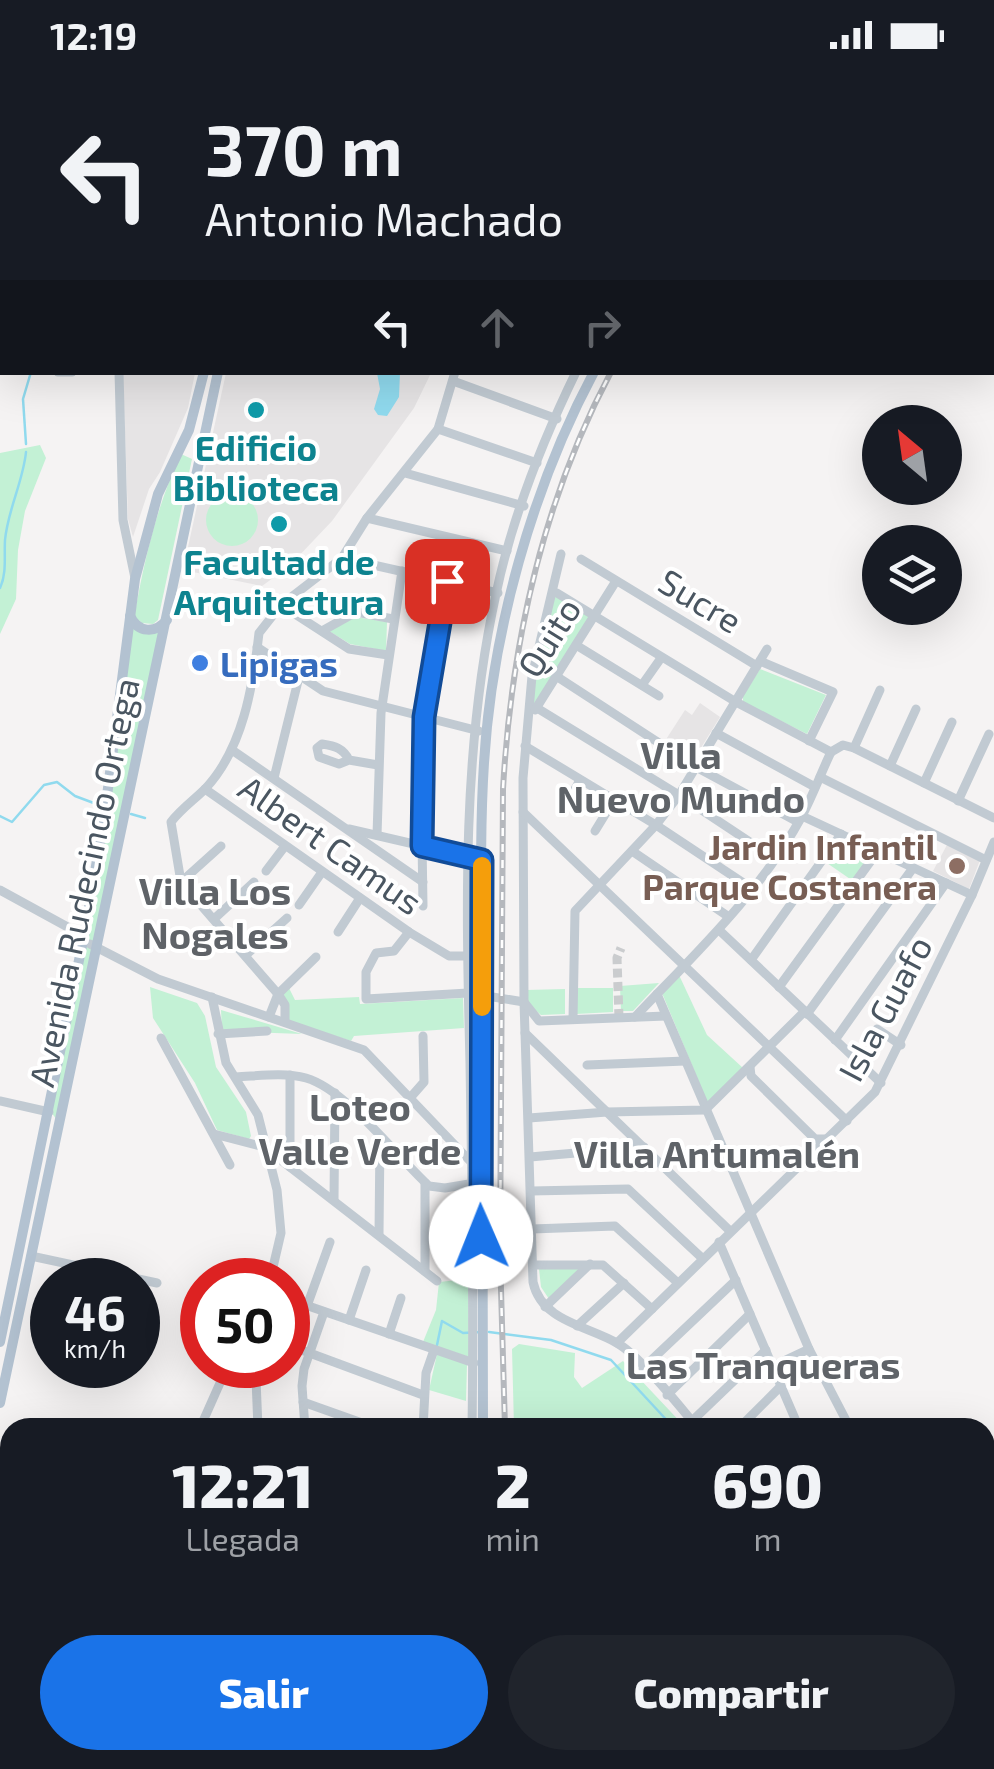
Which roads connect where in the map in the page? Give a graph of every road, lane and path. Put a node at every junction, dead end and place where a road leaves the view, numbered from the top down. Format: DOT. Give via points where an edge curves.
graph roads {
  1 [pos="119,375"];
  2 [pos="203,375"];
  3 [pos="217,375"];
  4 [pos="572,375"];
  5 [pos="593,375"];
  6 [pos="454,377"];
  7 [pos="555,418"];
  8 [pos="569,424"];
  9 [pos="438,429"];
  10 [pos="179,450"];
  11 [pos="537,463"];
  12 [pos="405,473"];
  13 [pos="195,482"];
  14 [pos="522,506"];
  15 [pos="536,510"];
  16 [pos="367,518"];
  17 [pos="128,546"];
  18 [pos="507,551"];
  19 [pos="142,552"];
  20 [pos="561,554"];
  21 [pos="342,558"];
  22 [pos="581,559"];
  23 [pos="402,570"];
  24 [pos="135,579"];
  25 [pos="447,581"];
  26 [pos="616,581"];
  27 [pos="496,593"];
  28 [pos="557,593"];
  29 [pos="510,596"];
  30 [pos="280,604"];
  31 [pos="129,616"];
  32 [pos="594,616"];
  33 [pos="393,619"];
  34 [pos="167,620"];
  35 [pos="322,631"];
  36 [pos="576,645"];
  37 [pos="257,647"];
  38 [pos="767,650"];
  39 [pos="388,656"];
  40 [pos="661,658"];
  41 [pos="758,663"];
  42 [pos="489,664"];
  43 [pos="299,676"];
  44 [pos="556,676"];
  45 [pos="642,685"];
  46 [pos="880,690"];
  47 [pos="658,696"];
  48 [pos="736,702"];
  49 [pos="382,705"];
  50 [pos="537,708"];
  51 [pos="916,709"];
  52 [pos="424,717"];
  53 [pos="528,722"];
  54 [pos="952,722"];
  55 [pos="474,729"];
  56 [pos="487,732"];
  57 [pos="716,733"];
  58 [pos="989,734"];
  59 [pos="809,741"];
  60 [pos="525,746"];
  61 [pos="854,748"];
  62 [pos="232,750"];
  63 [pos="831,752"];
  64 [pos="348,760"];
  65 [pos="378,765"];
  66 [pos="890,766"];
  67 [pos="696,767"];
  68 [pos="274,778"];
  69 [pos="580,780"];
  70 [pos="818,782"];
  71 [pos="924,784"];
  72 [pos="205,789"];
  73 [pos="679,795"];
  74 [pos="614,800"];
  75 [pos="958,801"];
  76 [pos="566,804"];
  77 [pos="524,812"];
  78 [pos="994,818"];
  79 [pos="800,819"];
  80 [pos="656,825"];
  81 [pos="342,827"];
  82 [pos="595,831"];
  83 [pos="841,834"];
  84 [pos="377,835"];
  85 [pos="994,842"];
  86 [pos="221,846"];
  87 [pos="285,846"];
  88 [pos="422,846"];
  89 [pos="632,851"];
  90 [pos="878,851"];
  91 [pos="468,857"];
  92 [pos="774,858"];
  93 [pos="482,860"];
  94 [pos="986,860"];
  95 [pos="913,868"];
  96 [pos="266,871"];
  97 [pos="322,872"];
  98 [pos="181,882"];
  99 [pos="254,882"];
  100 [pos="424,882"];
  101 [pos="946,883"];
  102 [pos="599,884"];
  103 [pos="751,888"];
  104 [pos="0,890"];
  105 [pos="972,895"];
  106 [pos="360,898"];
  107 [pos="299,905"];
  108 [pos="423,906"];
  109 [pos="728,917"];
  110 [pos="287,918"];
  111 [pos="214,919"];
  112 [pos="718,930"];
  113 [pos="338,932"];
  114 [pos="409,932"];
  115 [pos="83,939"];
  116 [pos="97,946"];
  117 [pos="246,955"];
  118 [pos="316,956"];
  119 [pos="467,956"];
  120 [pos="481,957"];
  121 [pos="751,960"];
  122 [pos="684,965"];
  123 [pos="780,987"];
  124 [pos="468,993"];
  125 [pos="278,994"];
  126 [pos="657,994"];
  127 [pos="212,997"];
  128 [pos="482,998"];
  129 [pos="524,1002"];
  130 [pos="806,1013"];
  131 [pos="666,1016"];
  132 [pos="269,1017"];
  133 [pos="635,1018"];
  134 [pos="573,1019"];
  135 [pos="285,1022"];
  136 [pos="877,1029"];
  137 [pos="267,1031"];
  138 [pos="525,1032"];
  139 [pos="218,1034"];
  140 [pos="423,1036"];
  141 [pos="161,1038"];
  142 [pos="834,1040"];
  143 [pos="901,1045"];
  144 [pos="769,1047"];
  145 [pos="685,1062"];
  146 [pos="586,1065"];
  147 [pos="750,1066"];
  148 [pos="290,1076"];
  149 [pos="236,1077"];
  150 [pos="880,1083"];
  151 [pos="334,1093"];
  152 [pos="410,1098"];
  153 [pos="0,1101"];
  154 [pos="705,1110"];
  155 [pos="48,1112"];
  156 [pos="608,1112"];
  157 [pos="529,1118"];
  158 [pos="847,1122"];
  159 [pos="214,1134"];
  160 [pos="56,1136"];
  161 [pos="380,1137"];
  162 [pos="827,1139"];
  163 [pos="471,1140"];
  164 [pos="264,1147"];
  165 [pos="644,1147"];
  166 [pos="459,1150"];
  167 [pos="722,1151"];
  168 [pos="678,1154"];
  169 [pos="530,1157"];
  170 [pos="230,1165"];
  171 [pos="290,1167"];
  172 [pos="476,1173"];
  173 [pos="425,1184"];
  174 [pos="531,1191"];
  175 [pos="334,1200"];
  176 [pos="750,1212"];
  177 [pos="532,1229"];
  178 [pos="730,1231"];
  179 [pos="23,1233"];
  180 [pos="380,1234"];
  181 [pos="330,1242"];
  182 [pos="719,1242"];
  183 [pos="31,1256"];
  184 [pos="40,1258"];
  185 [pos="278,1258"];
  186 [pos="702,1258"];
  187 [pos="591,1263"];
  188 [pos="532,1266"];
  189 [pos="366,1270"];
  190 [pos="426,1271"];
  191 [pos="736,1280"];
  192 [pos="438,1281"];
  193 [pos="678,1282"];
  194 [pos="624,1284"];
  195 [pos="401,1298"];
  196 [pos="310,1300"];
  197 [pos="545,1306"];
  198 [pos="310,1307"];
  199 [pos="652,1308"];
  200 [pos="324,1312"];
  201 [pos="750,1314"];
  202 [pos="349,1320"];
  203 [pos="577,1326"];
  204 [pos="389,1334"];
  205 [pos="0,1342"];
  206 [pos="617,1343"];
  207 [pos="809,1349"];
  208 [pos="434,1350"];
  209 [pos="766,1350"];
  210 [pos="310,1353"];
  211 [pos="478,1365"];
  212 [pos="773,1366"];
  213 [pos="643,1368"];
  214 [pos="782,1386"];
  215 [pos="218,1388"];
  216 [pos="257,1388"];
  217 [pos="303,1388"];
  218 [pos="667,1395"];
  219 [pos="423,1396"];
  220 [pos="303,1402"];
  221 [pos="0,1403"];
  222 [pos="204,1418"];
  223 [pos="257,1418"];
  224 [pos="304,1418"];
  225 [pos="348,1418"];
  226 [pos="423,1418"];
  227 [pos="473,1418"];
  228 [pos="482,1418"];
  229 [pos="689,1418"];
  230 [pos="701,1418"];
  231 [pos="749,1418"];
  232 [pos="793,1418"];
  233 [pos="845,1418"];
  1 -- 17 [label="street"];
  2 -- 10 [label="main road, Avenida Rudecindo Ortega"];
  3 -- 13 [label="main road, Avenida Rudecindo Ortega"];
  4 -- 7 [label="street"];
  5 -- 8 [label="main road"];
  6 -- 7 [label="street"];
  6 -- 9 [label="street"];
  7 -- 8 [label="street"];
  7 -- 11 [label="street"];
  8 -- 15 [label="main road"];
  9 -- 11 [label="street"];
  9 -- 12 [label="street"];
  10 -- 13 [label="main road" via="194,456"];
  10 -- 19 [label="main road, Avenida Rudecindo Ortega"];
  11 -- 14 [label="street"];
  12 -- 14 [label="street"];
  12 -- 16 [label="street"];
  13 -- 34 [label="main road, Avenida Rudecindo Ortega"];
  14 -- 15 [label="street"];
  14 -- 18 [label="street"];
  15 -- 29 [label="main road"];
  16 -- 18 [label="street"];
  16 -- 21 [label="street"];
  17 -- 19 [label="street"];
  17 -- 24 [label="street"];
  18 -- 27 [label="street"];
  19 -- 24 [label="main road, Avenida Rudecindo Ortega"];
  20 -- 53 [label="street"];
  21 -- 23 [label="street"];
  21 -- 30 [label="street"];
  22 -- 26 [label="street, Sucre"];
  23 -- 25 [label="street"];
  23 -- 33 [label="street"];
  24 -- 31 [label="main road, Avenida Rudecindo Ortega"];
  25 -- 27 [label="street"];
  25 -- 52 [label="street"];
  26 -- 32 [label="street, Quito"];
  26 -- 41 [label="street, Sucre"];
  27 -- 29 [label="street"];
  27 -- 42 [label="street"];
  28 -- 32 [label="street"];
  29 -- 42 [label="main road"];
  30 -- 35 [label="street"];
  30 -- 37 [label="street" via="258,633"];
  31 -- 34 [label="main road" via="149,630"];
  31 -- 115 [label="main road, Avenida Rudecindo Ortega"];
  32 -- 36 [label="street, Quito"];
  32 -- 40 [label="street"];
  33 -- 35 [label="street" via="356,612"];
  33 -- 39 [label="street"];
  34 -- 116 [label="main road, Avenida Rudecindo Ortega"];
  35 -- 39 [label="street" via="349,649"];
  36 -- 44 [label="street, Quito"];
  36 -- 45 [label="street"];
  37 -- 43 [label="street"];
  37 -- 62 [label="street"];
  38 -- 41 [label="street"];
  39 -- 49 [label="street"];
  40 -- 45 [label="street"];
  40 -- 48 [label="street"];
  41 -- 48 [label="street"];
  41 -- 59 [label="street, Sucre" via="833,692"];
  42 -- 55 [label="street"];
  42 -- 56 [label="main road"];
  43 -- 49 [label="street" via="323,691"];
  43 -- 68 [label="street"];
  44 -- 50 [label="street, Quito"];
  44 -- 67 [label="street"];
  45 -- 47 [label="street"];
  46 -- 61 [label="street"];
  48 -- 57 [label="street"];
  48 -- 59 [label="street"];
  49 -- 52 [label="street"];
  49 -- 65 [label="street"];
  50 -- 53 [label="street, Quito"];
  50 -- 73 [label="street"];
  51 -- 66 [label="street"];
  52 -- 55 [label="street"];
  52 -- 88 [label="street"];
  53 -- 60 [label="street"];
  54 -- 71 [label="street"];
  55 -- 56 [label="street"];
  55 -- 91 [label="street"];
  56 -- 93 [label="main road"];
  57 -- 67 [label="street"];
  57 -- 70 [label="street"];
  58 -- 75 [label="street"];
  59 -- 63 [label="street"];
  60 -- 69 [label="street"];
  60 -- 77 [label="street"];
  61 -- 63 [label="street"];
  61 -- 66 [label="street"];
  62 -- 68 [label="street"];
  62 -- 72 [label="street"];
  63 -- 70 [label="street"];
  64 -- 65 [label="street"];
  65 -- 84 [label="street"];
  66 -- 71 [label="street"];
  67 -- 73 [label="street"];
  67 -- 79 [label="street"];
  68 -- 81 [label="street"];
  69 -- 74 [label="street"];
  69 -- 76 [label="street"];
  70 -- 79 [label="street"];
  70 -- 94 [label="street"];
  71 -- 75 [label="street"];
  72 -- 87 [label="street, Albert Camus"];
  72 -- 98 [label="street" via="171,822"];
  73 -- 80 [label="street"];
  73 -- 92 [label="street"];
  74 -- 80 [label="street"];
  74 -- 82 [label="street"];
  75 -- 78 [label="street"];
  77 -- 102 [label="street"];
  77 -- 129 [label="street"];
  79 -- 83 [label="street"];
  79 -- 92 [label="street"];
  80 -- 89 [label="street"];
  80 -- 103 [label="street"];
  81 -- 84 [label="street"];
  81 -- 100 [label="street"];
  83 -- 90 [label="street"];
  83 -- 121 [label="street"];
  84 -- 88 [label="street"];
  85 -- 94 [label="street, Isla Guafo"];
  86 -- 98 [label="street"];
  87 -- 96 [label="street"];
  87 -- 97 [label="street, Albert Camus"];
  88 -- 91 [label="street"];
  88 -- 100 [label="street"];
  89 -- 102 [label="street"];
  89 -- 109 [label="street"];
  90 -- 95 [label="street"];
  90 -- 123 [label="street"];
  91 -- 93 [label="street"];
  91 -- 119 [label="street"];
  92 -- 103 [label="street"];
  93 -- 120 [label="main road"];
  94 -- 105 [label="street, Isla Guafo"];
  95 -- 101 [label="street"];
  95 -- 130 [label="street"];
  97 -- 106 [label="street, Albert Camus"];
  97 -- 107 [label="street"];
  98 -- 111 [label="street"];
  99 -- 111 [label="street"];
  100 -- 108 [label="street"];
  101 -- 105 [label="street"];
  101 -- 142 [label="street"];
  102 -- 122 [label="street"];
  102 -- 134 [label="street" via="572,918"];
  103 -- 109 [label="street"];
  104 -- 115 [label="street"];
  105 -- 143 [label="street, Isla Guafo"];
  106 -- 113 [label="street"];
  106 -- 114 [label="street, Albert Camus"];
  109 -- 112 [label="street"];
  110 -- 117 [label="street"];
  111 -- 117 [label="street"];
  112 -- 121 [label="street"];
  112 -- 122 [label="street"];
  114 -- 119 [label="street, Albert Camus" via="449,956"];
  114 -- 124 [label="street" via="394,951 376,953 366,972 366,999"];
  115 -- 116 [label="street"];
  115 -- 155 [label="main road, Avenida Rudecindo Ortega"];
  116 -- 127 [label="street" via="158,980"];
  116 -- 160 [label="main road, Avenida Rudecindo Ortega"];
  117 -- 125 [label="street"];
  118 -- 125 [label="street"];
  119 -- 120 [label="street, Albert Camus"];
  119 -- 124 [label="street"];
  120 -- 128 [label="main road"];
  121 -- 123 [label="street"];
  122 -- 126 [label="street"];
  122 -- 144 [label="street"];
  123 -- 130 [label="street"];
  124 -- 128 [label="street"];
  124 -- 163 [label="street"];
  125 -- 132 [label="street"];
  125 -- 135 [label="street"];
  126 -- 131 [label="street"];
  126 -- 133 [label="street"];
  127 -- 132 [label="street"];
  127 -- 139 [label="street"];
  128 -- 129 [label="street"];
  128 -- 172 [label="main road"];
  129 -- 134 [label="street" via="539,1020"];
  129 -- 138 [label="street"];
  130 -- 142 [label="street"];
  130 -- 144 [label="street"];
  131 -- 133 [label="street"];
  131 -- 145 [label="street"];
  132 -- 135 [label="street"];
  133 -- 134 [label="street"];
  135 -- 152 [label="street" via="364,1050"];
  136 -- 143 [label="street"];
  137 -- 139 [label="street"];
  138 -- 156 [label="street"];
  138 -- 157 [label="street"];
  139 -- 149 [label="street"];
  140 -- 152 [label="street" via="424,1082"];
  141 -- 159 [label="street"];
  142 -- 150 [label="street"];
  143 -- 150 [label="street, Isla Guafo"];
  144 -- 147 [label="street"];
  144 -- 158 [label="street"];
  145 -- 146 [label="street"];
  145 -- 154 [label="street"];
  147 -- 154 [label="street"];
  147 -- 162 [label="street" via="751,1076 816,1139"];
  148 -- 149 [label="street"];
  148 -- 151 [label="street"];
  148 -- 171 [label="street"];
  149 -- 164 [label="street" via="258,1115"];
  150 -- 158 [label="street, Isla Guafo"];
  151 -- 161 [label="street"];
  151 -- 175 [label="street"];
  152 -- 166 [label="street"];
  153 -- 155 [label="street, Avenida Rudecindo Ortega"];
  154 -- 156 [label="street"];
  154 -- 167 [label="street"];
  155 -- 160 [label="main road"];
  155 -- 179 [label="main road, Avenida Rudecindo Ortega"];
  156 -- 157 [label="street"];
  156 -- 165 [label="street"];
  157 -- 169 [label="street"];
  158 -- 162 [label="street, Isla Guafo"];
  159 -- 164 [label="street"];
  159 -- 170 [label="street"];
  160 -- 183 [label="main road, Avenida Rudecindo Ortega"];
  161 -- 173 [label="street"];
  161 -- 180 [label="street"];
  162 -- 176 [label="street, Isla Guafo"];
  163 -- 166 [label="street"];
  163 -- 172 [label="street"];
  164 -- 171 [label="street"];
  164 -- 185 [label="street" via="282,1221"];
  165 -- 169 [label="street"];
  165 -- 178 [label="street"];
  166 -- 172 [label="street"];
  167 -- 168 [label="street"];
  167 -- 176 [label="street"];
  169 -- 174 [label="street"];
  171 -- 175 [label="street"];
  172 -- 173 [label="street" via="452,1187"];
  172 -- 211 [label="main road"];
  173 -- 190 [label="street"];
  174 -- 177 [label="street"];
  174 -- 186 [label="street" via="628,1189"];
  175 -- 180 [label="street"];
  176 -- 178 [label="street, Isla Guafo"];
  176 -- 207 [label="street"];
  177 -- 188 [label="street"];
  177 -- 193 [label="street" via="615,1226"];
  178 -- 182 [label="street, Isla Guafo"];
  179 -- 183 [label="main road"];
  179 -- 205 [label="main road, Avenida Rudecindo Ortega"];
  180 -- 190 [label="street"];
  181 -- 196 [label="street"];
  182 -- 186 [label="street, Isla Guafo"];
  182 -- 191 [label="street"];
  183 -- 184 [label="street"];
  183 -- 221 [label="main road, Avenida Rudecindo Ortega"];
  186 -- 193 [label="street, Isla Guafo"];
  187 -- 188 [label="street"];
  187 -- 194 [label="street"];
  187 -- 197 [label="street"];
  188 -- 197 [label="street" via="534,1289"];
  189 -- 202 [label="street"];
  190 -- 192 [label="street"];
  191 -- 201 [label="street"];
  191 -- 213 [label="street"];
  193 -- 199 [label="street, Isla Guafo"];
  194 -- 199 [label="street"];
  194 -- 203 [label="street"];
  195 -- 204 [label="street"];
  197 -- 203 [label="street"];
  198 -- 200 [label="street"];
  199 -- 206 [label="street, Isla Guafo"];
  200 -- 202 [label="street"];
  200 -- 210 [label="street"];
  201 -- 209 [label="street"];
  201 -- 218 [label="street"];
  202 -- 204 [label="street"];
  203 -- 206 [label="street"];
  204 -- 208 [label="street"];
  206 -- 213 [label="street"];
  207 -- 212 [label="street"];
  207 -- 233 [label="street"];
  208 -- 211 [label="street"];
  208 -- 219 [label="street"];
  209 -- 212 [label="street"];
  209 -- 230 [label="street"];
  210 -- 219 [label="street"];
  211 -- 227 [label="street"];
  211 -- 228 [label="main road"];
  212 -- 214 [label="street"];
  213 -- 218 [label="street"];
  214 -- 231 [label="street"];
  214 -- 232 [label="street"];
  215 -- 222 [label="street"];
  216 -- 223 [label="street"];
  217 -- 220 [label="street"];
  218 -- 229 [label="street"];
  219 -- 226 [label="street"];
  220 -- 224 [label="street"];
  220 -- 225 [label="street"];
}
